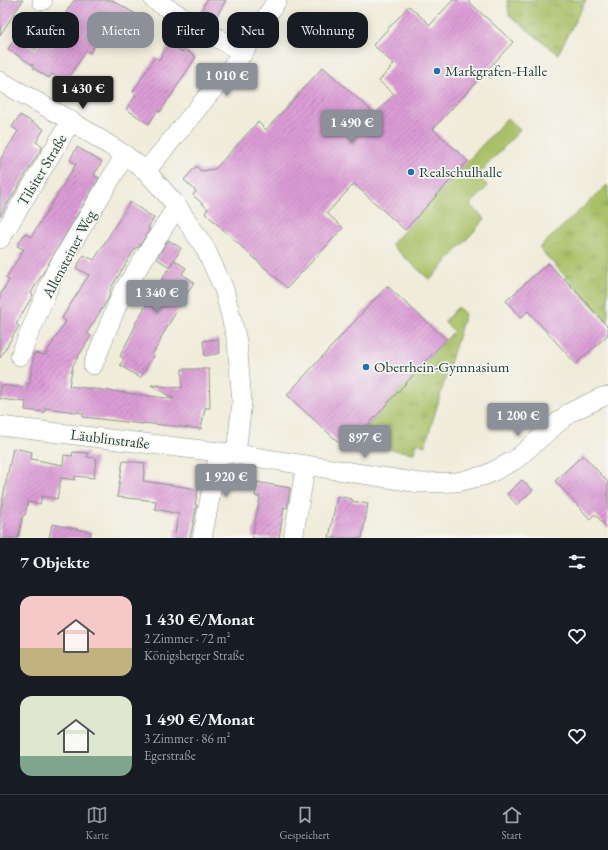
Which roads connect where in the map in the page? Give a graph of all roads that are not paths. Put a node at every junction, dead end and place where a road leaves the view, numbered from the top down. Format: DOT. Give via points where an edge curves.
graph roads {
  1 [pos="154,0"];
  2 [pos="277,0"];
  3 [pos="243,53"];
  4 [pos="1,84"];
  5 [pos="72,121"];
  6 [pos="125,155"];
  7 [pos="146,171"];
  8 [pos="177,206"];
  9 [pos="0,239"];
  10 [pos="20,356"];
  11 [pos="93,365"];
  12 [pos="608,396"];
  13 [pos="0,426"];
  14 [pos="228,454"];
  15 [pos="306,465"];
  16 [pos="202,538"];
  17 [pos="294,538"];
  1 -- 3 [label="street"];
  2 -- 3 [label="street"];
  3 -- 7 [label="street"];
  4 -- 5 [label="street"];
  5 -- 6 [label="street"];
  5 -- 9 [label="street, Tilsiter Straße"];
  6 -- 7 [label="street"];
  6 -- 10 [label="street, Allensteiner Weg" via="55,272"];
  7 -- 8 [label="street"];
  8 -- 11 [label="street" via="122,293"];
  8 -- 14 [label="street" via="205,248 224,289 237,341 242,402"];
  12 -- 15 [label="street, Läublinstraße" via="569,413 515,460 486,475 457,482 420,483"];
  13 -- 14 [label="street, Läublinstraße"];
  14 -- 15 [label="street, Läublinstraße"];
  14 -- 16 [label="street"];
  15 -- 17 [label="street"];
}
